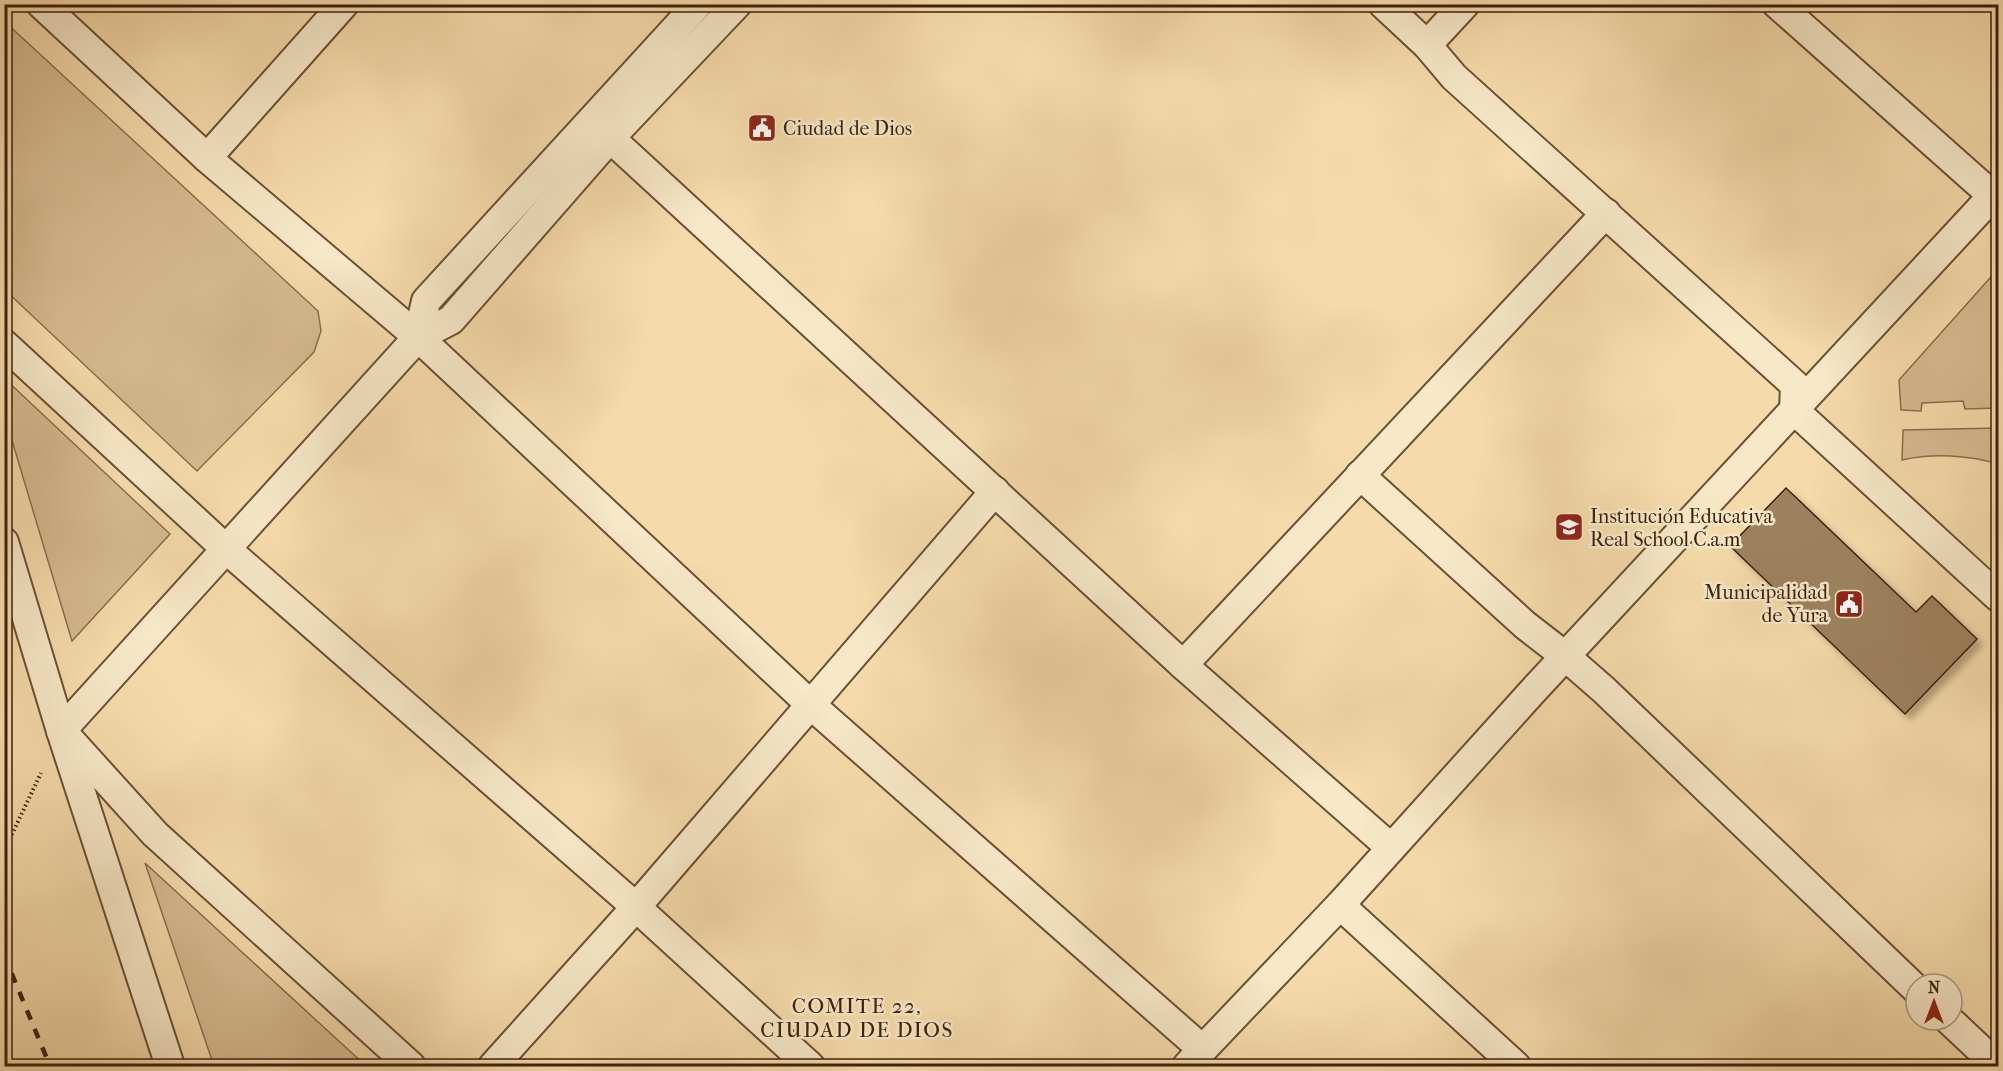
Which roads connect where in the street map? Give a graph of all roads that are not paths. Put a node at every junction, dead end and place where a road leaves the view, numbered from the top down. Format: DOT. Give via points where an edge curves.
graph roads {
  1 [pos="41,4"];
  2 [pos="344,4"];
  3 [pos="698,4"];
  4 [pos="737,4"];
  5 [pos="1465,4"];
  6 [pos="1777,4"];
  7 [pos="1402,10"];
  8 [pos="1427,45"];
  9 [pos="610,138"];
  10 [pos="207,158"];
  11 [pos="1996,193"];
  12 [pos="1606,213"];
  13 [pos="418,337"];
  14 [pos="4,344"];
  15 [pos="1794,410"];
  16 [pos="1360,475"];
  17 [pos="995,491"];
  18 [pos="4,542"];
  19 [pos="226,549"];
  20 [pos="1998,597"];
  21 [pos="1565,657"];
  22 [pos="1183,665"];
  23 [pos="811,705"];
  24 [pos="61,731"];
  25 [pos="1391,848"];
  26 [pos="1340,905"];
  27 [pos="636,907"];
  28 [pos="1904,978"];
  29 [pos="1962,1032"];
  30 [pos="1195,1058"];
  31 [pos="1995,1063"];
  32 [pos="170,1066"];
  33 [pos="411,1066"];
  34 [pos="492,1066"];
  35 [pos="810,1066"];
  36 [pos="1516,1066"];
  1 -- 10 [label="street"];
  2 -- 10 [label="street"];
  3 -- 13 [label="street" via="426,301"];
  4 -- 9 [label="street"];
  5 -- 8 [label="street"];
  6 -- 11 [label="street"];
  7 -- 8 [label="street"];
  8 -- 12 [label="street" via="1454,77"];
  9 -- 13 [label="street" via="451,320"];
  9 -- 17 [label="street"];
  10 -- 13 [label="street"];
  11 -- 15 [label="street"];
  12 -- 15 [label="street" via="1795,385"];
  12 -- 16 [label="street"];
  13 -- 19 [label="street"];
  13 -- 23 [label="street"];
  14 -- 19 [label="street"];
  15 -- 20 [label="street"];
  15 -- 21 [label="street"];
  16 -- 21 [label="street" via="1525,626"];
  16 -- 22 [label="street"];
  17 -- 22 [label="street"];
  17 -- 23 [label="street"];
  18 -- 24 [label="street"];
  19 -- 24 [label="street"];
  19 -- 27 [label="street"];
  21 -- 25 [label="street"];
  21 -- 28 [label="street"];
  22 -- 25 [label="street"];
  23 -- 27 [label="street"];
  23 -- 30 [label="street"];
  24 -- 32 [label="street"];
  24 -- 33 [label="street" via="155,834"];
  25 -- 26 [label="street"];
  26 -- 30 [label="street"];
  26 -- 36 [label="street"];
  27 -- 34 [label="street"];
  27 -- 35 [label="street"];
  29 -- 31 [label="street"];
}
